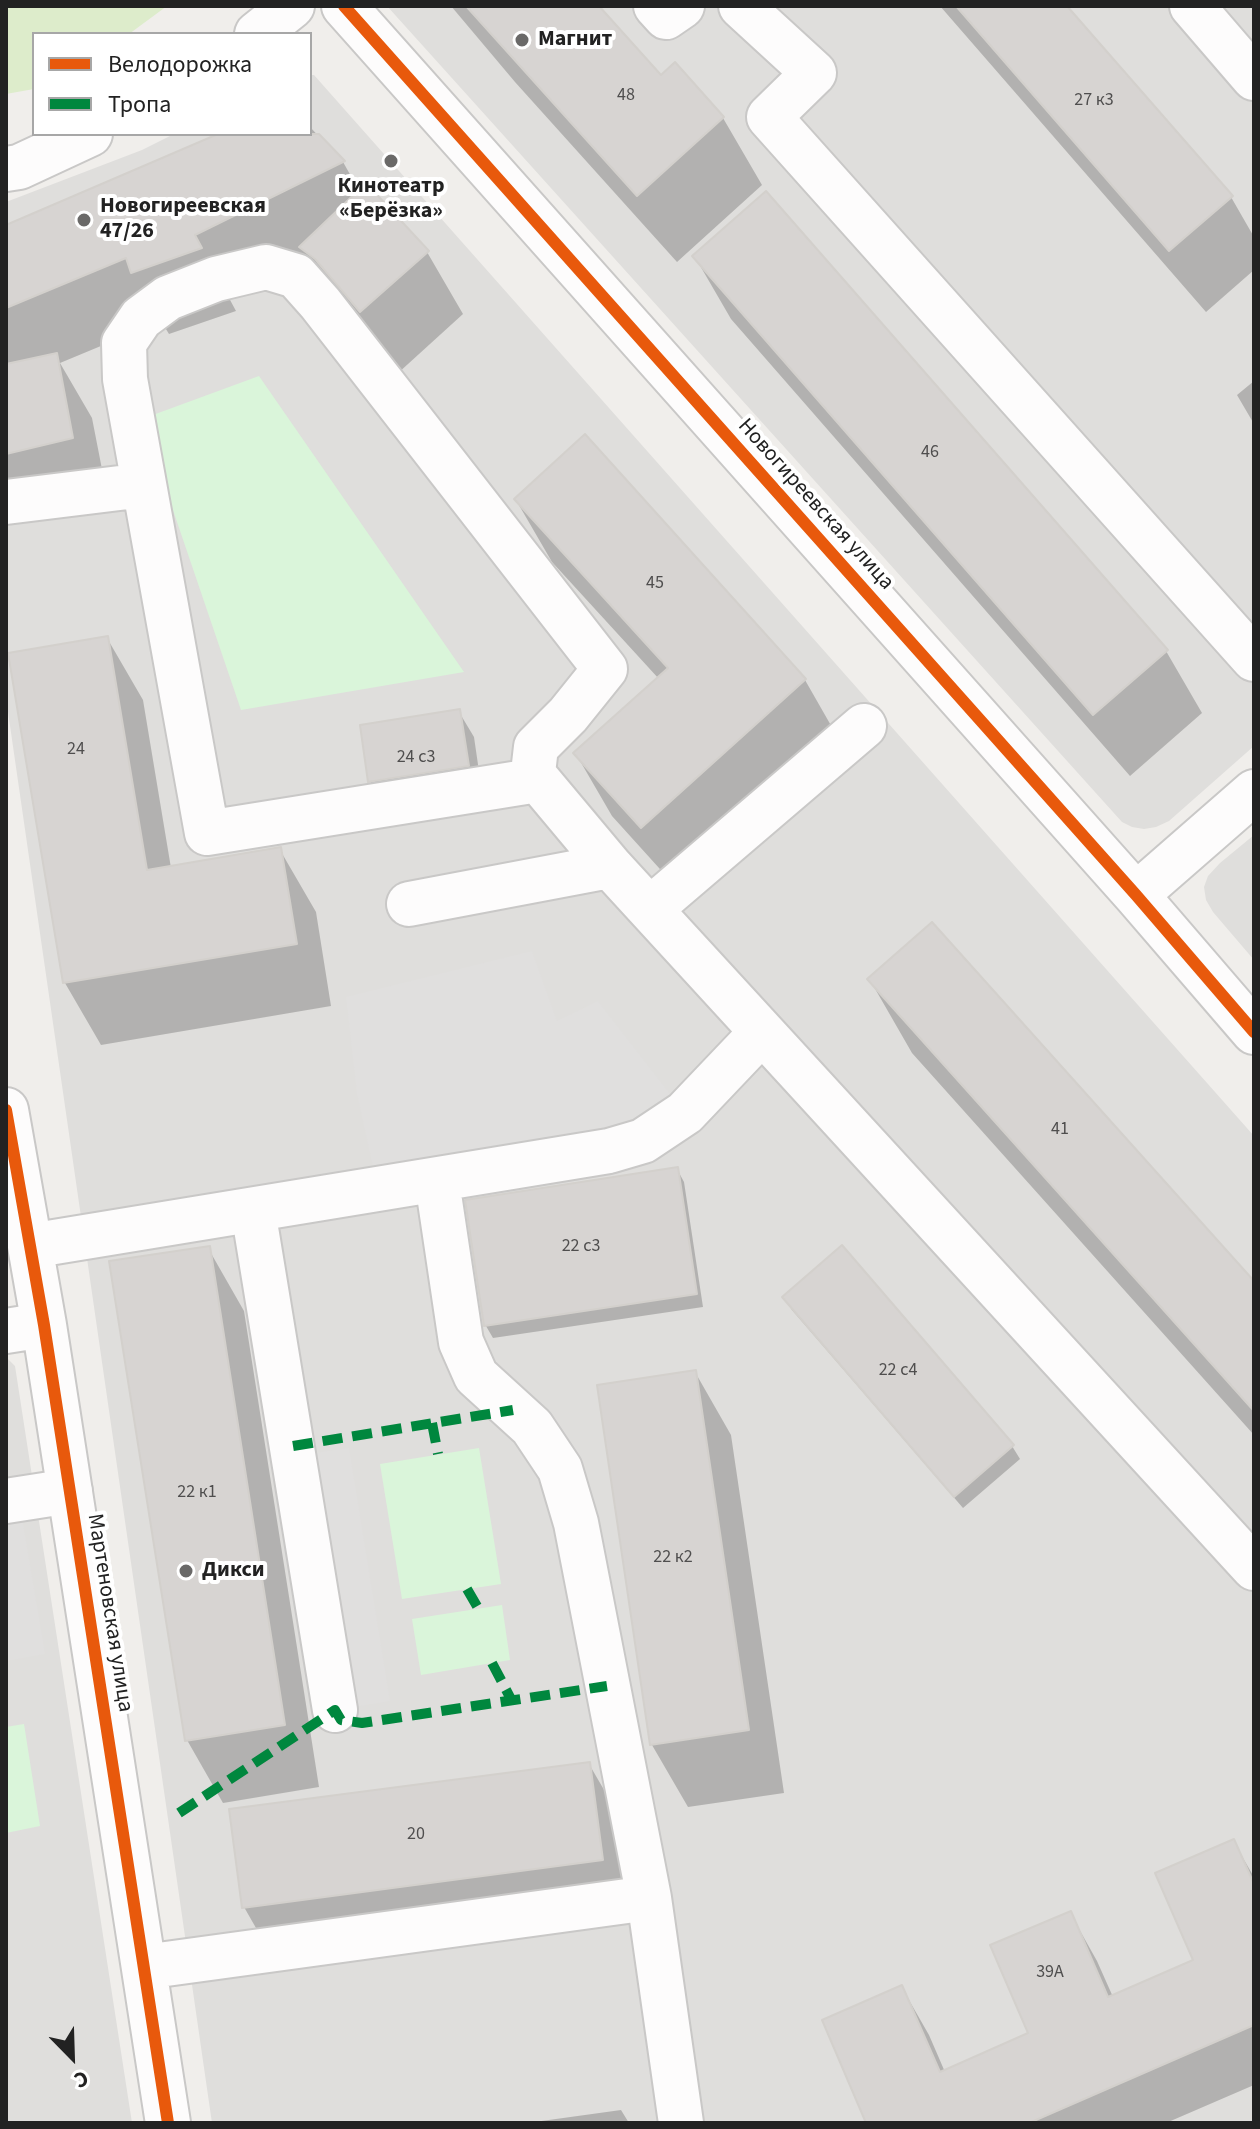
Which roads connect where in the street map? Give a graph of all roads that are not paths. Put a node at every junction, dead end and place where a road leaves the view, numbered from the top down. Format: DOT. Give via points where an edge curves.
graph roads {
  1 [pos="292,6"];
  2 [pos="344,6"];
  3 [pos="656,6"];
  4 [pos="682,6"];
  5 [pos="741,6"];
  6 [pos="1192,6"];
  7 [pos="260,32"];
  8 [pos="1254,78"];
  9 [pos="86,136"];
  10 [pos="6,169"];
  11 [pos="144,485"];
  12 [pos="6,502"];
  13 [pos="1254,659"];
  14 [pos="864,726"];
  15 [pos="538,780"];
  16 [pos="1254,792"];
  17 [pos="610,866"];
  18 [pos="1136,895"];
  19 [pos="409,904"];
  20 [pos="650,909"];
  21 [pos="762,1032"];
  22 [pos="1254,1032"];
  23 [pos="6,1110"];
  24 [pos="437,1181"];
  25 [pos="253,1210"];
  26 [pos="30,1246"];
  27 [pos="25,1328"];
  28 [pos="70,1491"];
  29 [pos="6,1501"];
  30 [pos="1254,1568"];
  31 [pos="335,1710"];
  32 [pos="649,1898"];
  33 [pos="144,1967"];
  34 [pos="168,2123"];
  35 [pos="681,2123"];
  1 -- 7 [label="street"];
  2 -- 18 [label="street, Новогиреевская улица"];
  3 -- 4 [label="street" via="666,17"];
  5 -- 13 [label="street" via="814,73 769,117"];
  6 -- 8 [label="street"];
  9 -- 10 [label="street"];
  11 -- 12 [label="street"];
  11 -- 15 [label="street" via="207,833"];
  11 -- 15 [label="street" via="125,379 124,343 141,318 168,298 216,279 266,267 296,276 605,669 536,747 533,773"];
  14 -- 20 [label="street"];
  15 -- 17 [label="street"];
  16 -- 18 [label="street"];
  17 -- 19 [label="street"];
  17 -- 20 [label="street"];
  18 -- 22 [label="street, Новогиреевская улица"];
  20 -- 21 [label="street"];
  21 -- 24 [label="street" via="685,1113 643,1141"];
  21 -- 30 [label="street"];
  23 -- 26 [label="street, Мартеновская улица"];
  24 -- 25 [label="street"];
  24 -- 32 [label="street" via="461,1342 476,1376 532,1427 560,1469 576,1523"];
  25 -- 26 [label="street"];
  25 -- 31 [label="street"];
  26 -- 27 [label="street, Мартеновская улица"];
  27 -- 28 [label="street, Мартеновская улица"];
  28 -- 29 [label="street"];
  28 -- 33 [label="street, Мартеновская улица"];
  32 -- 33 [label="street"];
  32 -- 35 [label="street"];
  33 -- 34 [label="street, Мартеновская улица"];
}
